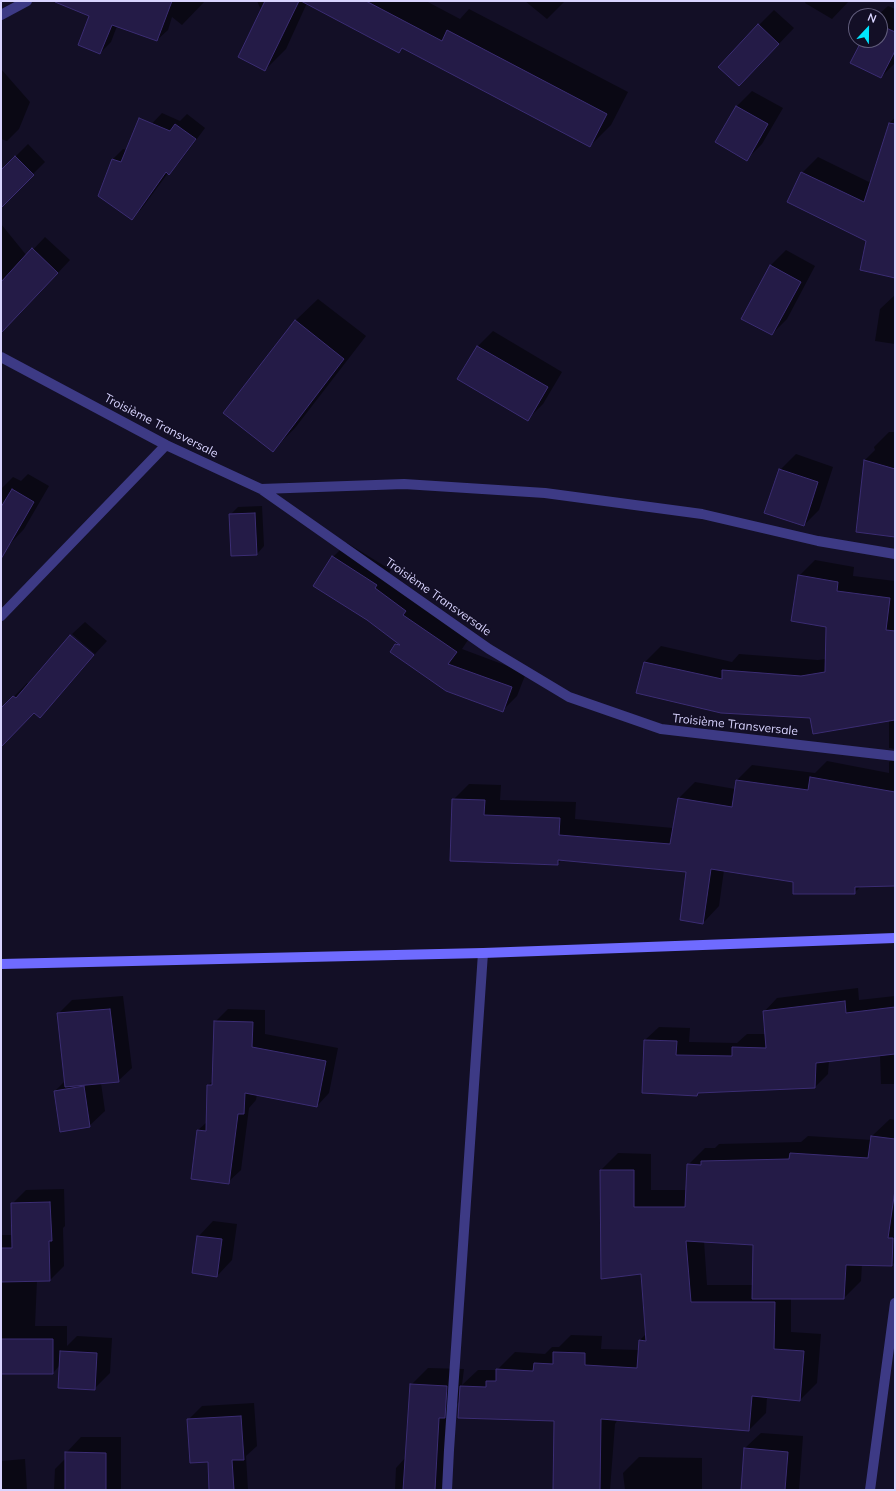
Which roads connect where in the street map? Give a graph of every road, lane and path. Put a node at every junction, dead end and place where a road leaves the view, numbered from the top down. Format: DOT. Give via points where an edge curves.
graph roads {
  1 [pos="27,1"];
  2 [pos="1,15"];
  3 [pos="1,357"];
  4 [pos="166,445"];
  5 [pos="261,489"];
  6 [pos="895,554"];
  7 [pos="1,616"];
  8 [pos="895,756"];
  9 [pos="895,938"];
  10 [pos="483,954"];
  11 [pos="1,964"];
  12 [pos="895,1303"];
  13 [pos="447,1490"];
  14 [pos="870,1490"];
  1 -- 2 [label="street"];
  3 -- 4 [label="street, Troisième Transversale"];
  4 -- 5 [label="street, Troisième Transversale"];
  4 -- 7 [label="street"];
  5 -- 6 [label="street" via="404,484 546,493 702,514 818,541"];
  5 -- 8 [label="street, Troisième Transversale" via="489,649 569,697 660,730"];
  9 -- 10 [label="street"];
  10 -- 11 [label="street"];
  10 -- 13 [label="street"];
  12 -- 14 [label="street"];
}
